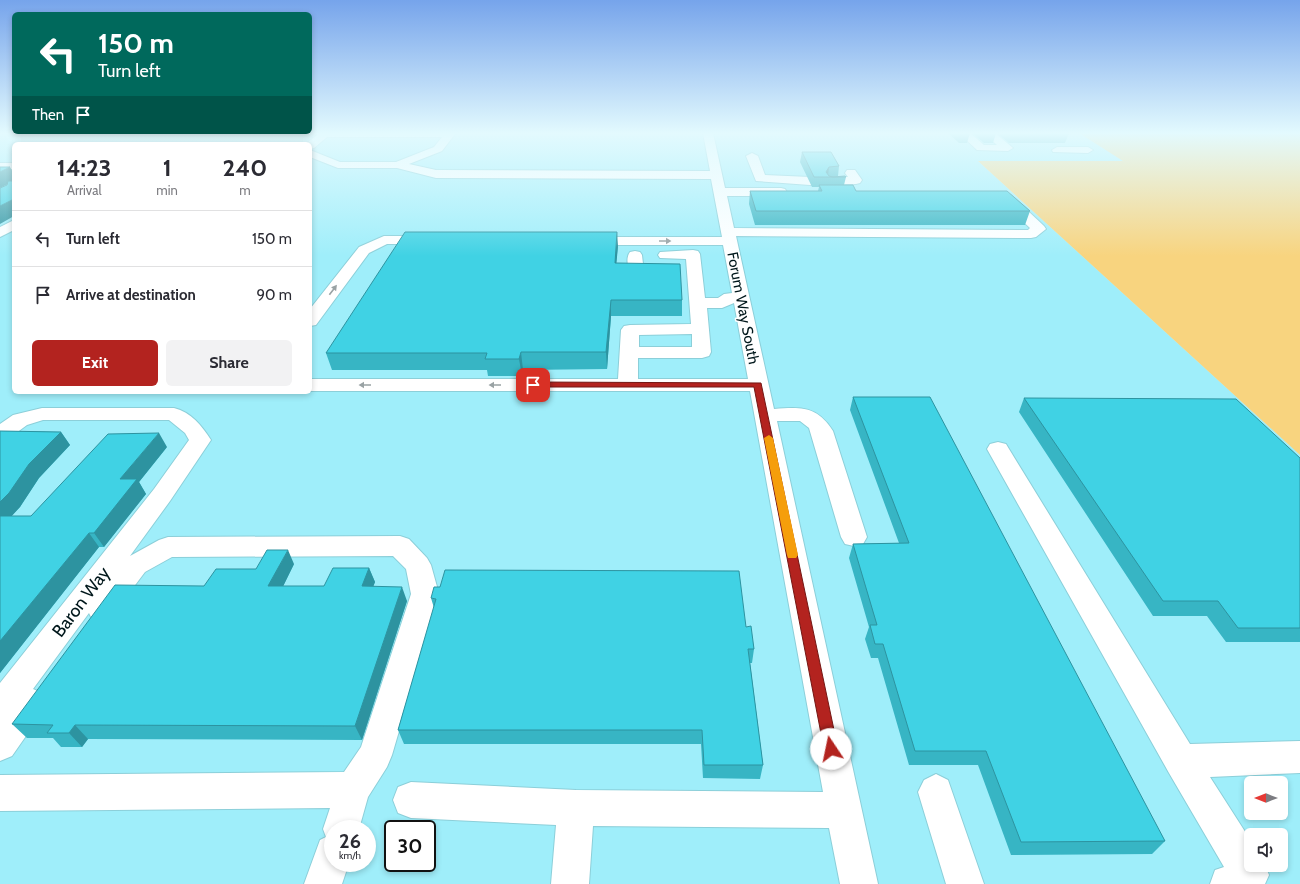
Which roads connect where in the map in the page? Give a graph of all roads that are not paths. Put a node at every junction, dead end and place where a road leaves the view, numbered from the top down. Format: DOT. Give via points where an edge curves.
graph roads {
  1 [pos="446,174"];
  2 [pos="719,174"];
  3 [pos="759,174"];
  4 [pos="852,174"];
  5 [pos="746,178"];
  6 [pos="760,178"];
  7 [pos="721,181"];
  8 [pos="860,192"];
  9 [pos="995,194"];
  10 [pos="12,225"];
  11 [pos="0,233"];
  12 [pos="729,236"];
  13 [pos="447,240"];
  14 [pos="573,240"];
  15 [pos="636,248"];
  16 [pos="682,269"];
  17 [pos="697,298"];
  18 [pos="735,298"];
  19 [pos="312,318"];
  20 [pos="312,385"];
  21 [pos="628,385"];
  22 [pos="758,385"];
  23 [pos="764,416"];
  24 [pos="0,434"];
  25 [pos="998,449"];
  26 [pos="854,537"];
  27 [pos="0,708"];
  28 [pos="0,745"];
  29 [pos="1300,757"];
  30 [pos="1181,761"];
  31 [pos="353,790"];
  32 [pos="936,792"];
  33 [pos="0,793"];
  34 [pos="411,800"];
  35 [pos="576,808"];
  36 [pos="844,810"];
  37 [pos="344,820"];
  38 [pos="327,872"];
  39 [pos="323,884"];
  40 [pos="570,884"];
  41 [pos="858,884"];
  42 [pos="965,884"];
  43 [pos="1229,884"];
  1 -- 7 [label="street"];
  2 -- 7 [label="street, Forum Way South"];
  3 -- 6 [label="street"];
  4 -- 6 [label="street" via="856,180"];
  5 -- 6 [label="street"];
  7 -- 8 [label="street"];
  7 -- 12 [label="street, Forum Way South"];
  9 -- 12 [label="street" via="1006,198 1040,229 1031,234"];
  10 -- 11 [label="street"];
  15 -- 12 [label="street, one-way"];
  12 -- 18 [label="street, Forum Way South"];
  19 -- 13 [label="street, one-way" via="364,250 384,240"];
  14 -- 15 [label="street"];
  15 -- 16 [label="street" via="636,269"];
  15 -- 16 [label="street" via="692,254"];
  16 -- 17 [label="street"];
  17 -- 18 [label="street" via="722,302"];
  17 -- 21 [label="street" via="702,352 629,353"];
  18 -- 22 [label="street, Forum Way South"];
  21 -- 20 [label="street, one-way"];
  21 -- 22 [label="street"];
  22 -- 23 [label="street, Forum Way South"];
  23 -- 26 [label="street" via="801,415 816,422 822,431"];
  23 -- 36 [label="street, Forum Way South"];
  24 -- 27 [label="street, Baron Way" via="20,420 42,414 174,414 194,429 200,440 162,495"];
  25 -- 30 [label="street"];
  28 -- 31 [label="street" via="136,564 168,547 400,546 418,565 425,594 375,755"];
  29 -- 30 [label="street"];
  30 -- 43 [label="street" via="1250,875"];
  31 -- 33 [label="street"];
  31 -- 37 [label="street"];
  32 -- 42 [label="street"];
  34 -- 35 [label="street"];
  35 -- 36 [label="street"];
  35 -- 40 [label="street"];
  36 -- 41 [label="street, Forum Way South"];
  38 -- 39 [label="street"];
}
